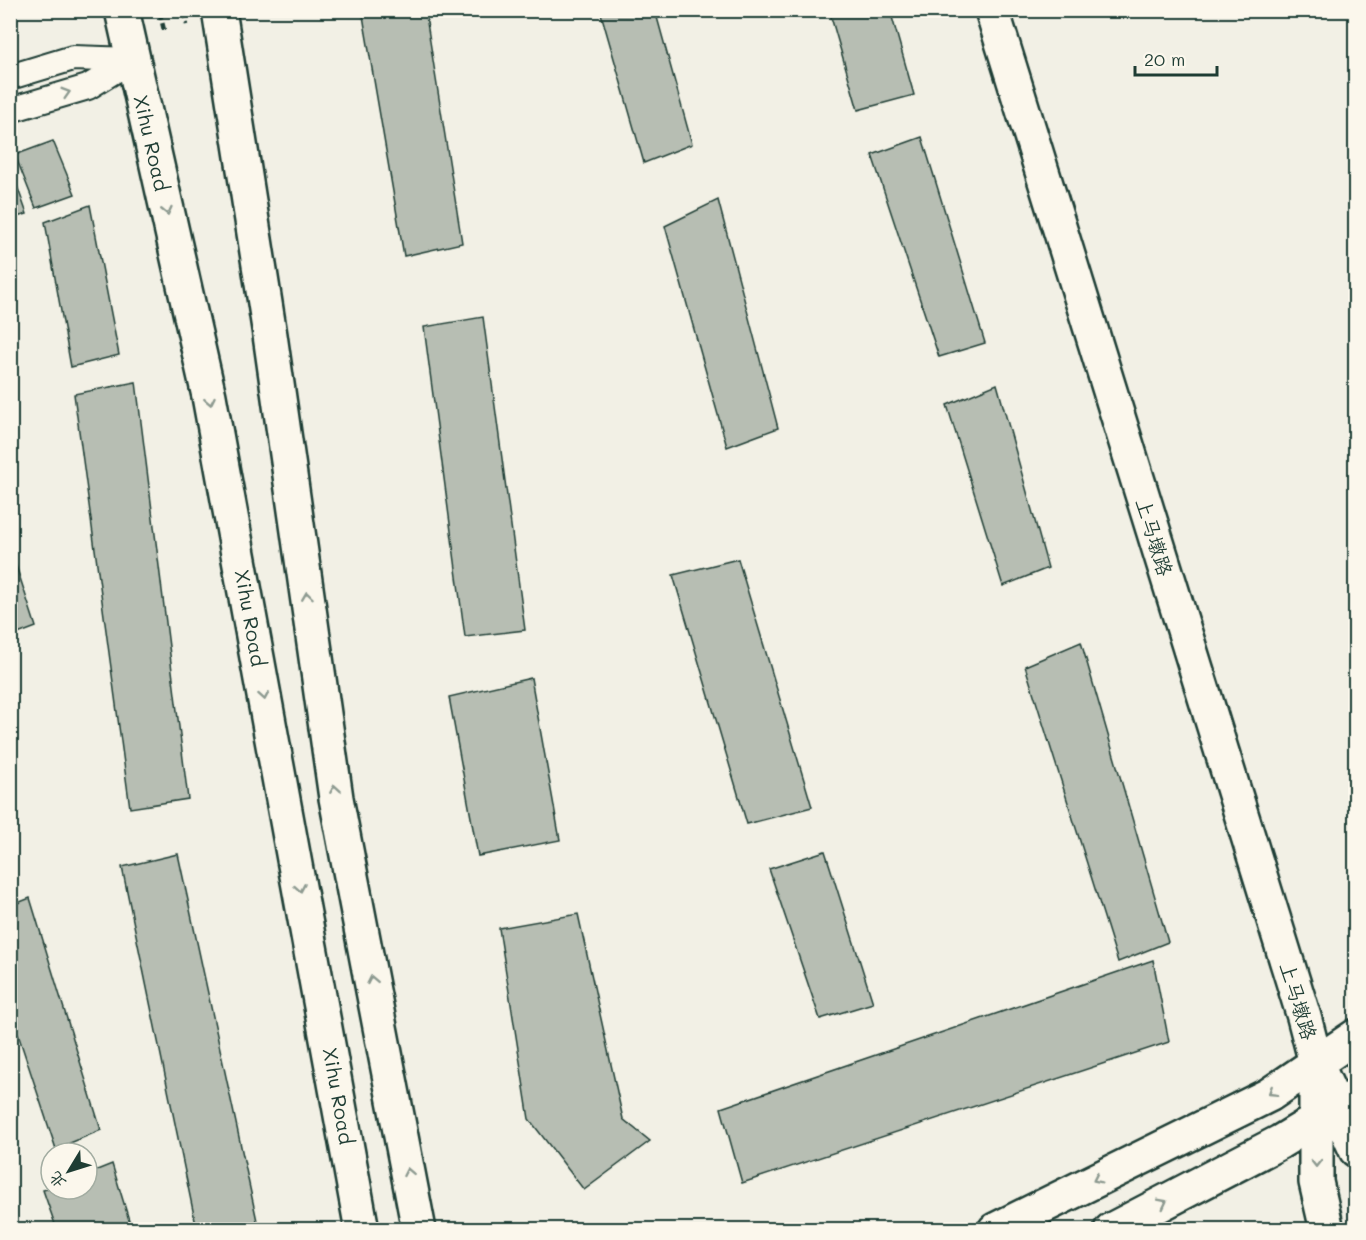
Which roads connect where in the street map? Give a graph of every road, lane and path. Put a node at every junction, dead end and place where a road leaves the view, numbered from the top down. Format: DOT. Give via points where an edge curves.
graph roads {
  1 [pos="122,10"];
  2 [pos="219,10"];
  3 [pos="992,10"];
  4 [pos="132,60"];
  5 [pos="10,77"];
  6 [pos="10,110"];
  7 [pos="1356,1036"];
  8 [pos="1316,1062"];
  9 [pos="1336,1108"];
  10 [pos="1356,1150"];
  11 [pos="362,1230"];
  12 [pos="419,1230"];
  13 [pos="995,1230"];
  14 [pos="1111,1230"];
  15 [pos="1327,1230"];
  1 -- 4 [label="main road, Xihu Road"];
  12 -- 2 [label="main road, one-way" via="336,798"];
  3 -- 8 [label="main road, 上马墩路"];
  4 -- 5 [label="street" via="73,58"];
  6 -- 4 [label="street, one-way" via="88,87"];
  4 -- 11 [label="main road, Xihu Road, one-way" via="209,396"];
  7 -- 8 [label="main road"];
  8 -- 9 [label="main road, 上马墩路"];
  8 -- 13 [label="main road, one-way" via="1269,1095"];
  9 -- 10 [label="main road, 上马墩路"];
  14 -- 9 [label="main road, one-way" via="1280,1142"];
  9 -- 15 [label="main road, 上马墩路, one-way" via="1316,1182"];
}
